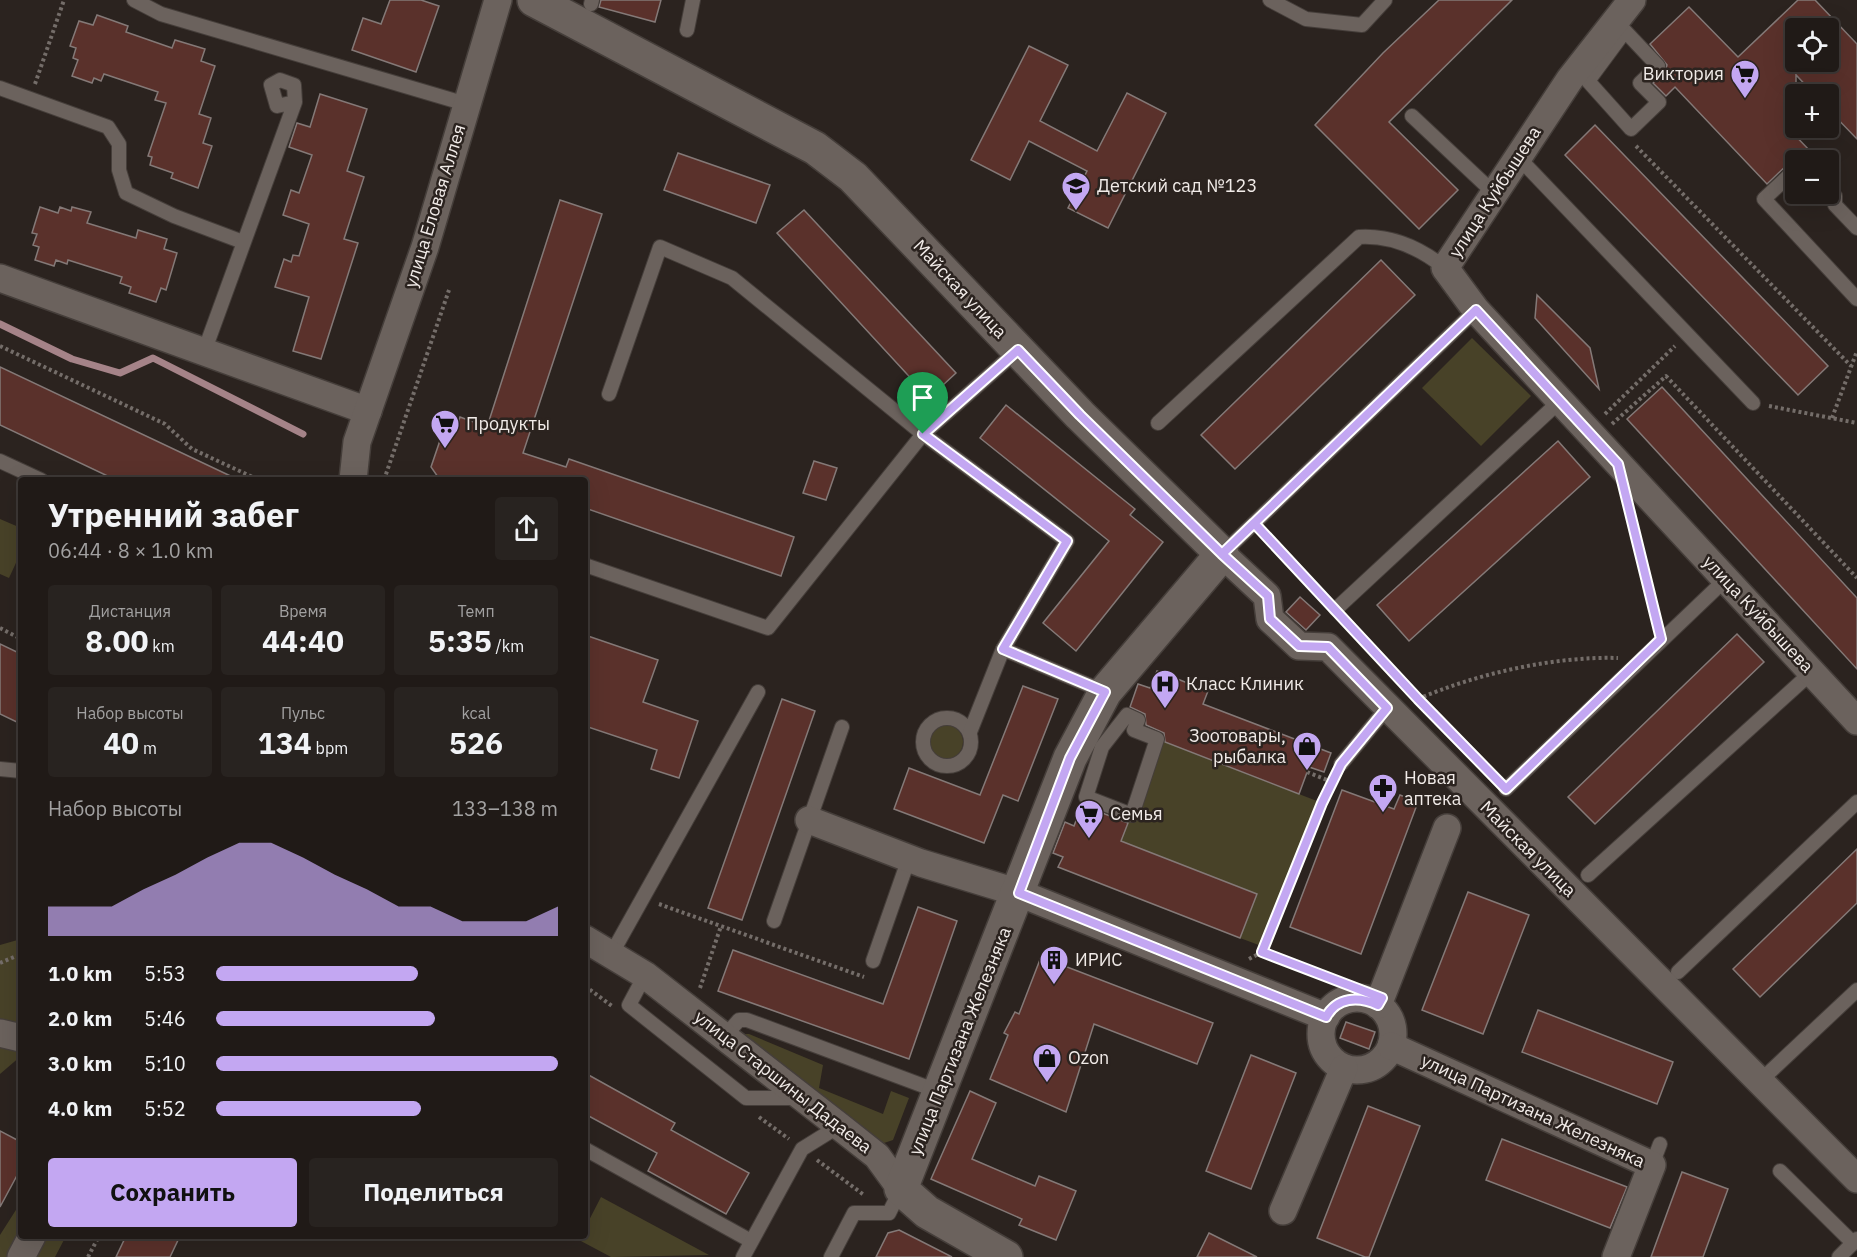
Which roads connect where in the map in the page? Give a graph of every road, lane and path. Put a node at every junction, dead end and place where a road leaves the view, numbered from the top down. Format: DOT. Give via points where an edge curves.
graph roads {
  1 [pos="64,0"];
  2 [pos="134,0"];
  3 [pos="498,0"];
  4 [pos="534,0"];
  5 [pos="693,0"];
  6 [pos="1270,0"];
  7 [pos="1385,0"];
  8 [pos="1632,0"];
  9 [pos="1287,4"];
  10 [pos="687,30"];
  11 [pos="1587,69"];
  12 [pos="0,88"];
  13 [pos="30,99"];
  14 [pos="295,102"];
  15 [pos="466,104"];
  16 [pos="1412,116"];
  17 [pos="1628,138"];
  18 [pos="1518,157"];
  19 [pos="1785,180"];
  20 [pos="1494,194"];
  21 [pos="1835,204"];
  22 [pos="1857,228"];
  23 [pos="243,242"];
  24 [pos="1445,268"];
  25 [pos="0,278"];
  26 [pos="449,290"];
  27 [pos="1857,299"];
  28 [pos="1476,310"];
  29 [pos="1687,334"];
  30 [pos="0,346"];
  31 [pos="1018,350"];
  32 [pos="1857,351"];
  33 [pos="204,352"];
  34 [pos="1851,366"];
  35 [pos="609,394"];
  36 [pos="1560,401"];
  37 [pos="1753,403"];
  38 [pos="368,411"];
  39 [pos="1832,418"];
  40 [pos="1158,423"];
  41 [pos="1857,423"];
  42 [pos="923,434"];
  43 [pos="1592,435"];
  44 [pos="0,461"];
  45 [pos="35,477"];
  46 [pos="253,477"];
  47 [pos="353,477"];
  48 [pos="385,477"];
  49 [pos="1630,510"];
  50 [pos="1254,523"];
  51 [pos="1222,554"];
  52 [pos="588,566"];
  53 [pos="1857,578"];
  54 [pos="1726,579"];
  55 [pos="1336,609"];
  56 [pos="0,628"];
  57 [pos="18,637"];
  58 [pos="1661,639"];
  59 [pos="1003,649"];
  60 [pos="1640,659"];
  61 [pos="1812,672"];
  62 [pos="1105,692"];
  63 [pos="758,693"];
  64 [pos="1418,699"];
  65 [pos="1426,707"];
  66 [pos="1387,708"];
  67 [pos="1857,720"];
  68 [pos="842,727"];
  69 [pos="970,732"];
  70 [pos="1341,764"];
  71 [pos="0,770"];
  72 [pos="18,771"];
  73 [pos="1079,772"];
  74 [pos="1307,772"];
  75 [pos="1332,782"];
  76 [pos="1506,789"];
  77 [pos="1857,802"];
  78 [pos="809,820"];
  79 [pos="1447,828"];
  80 [pos="909,858"];
  81 [pos="1588,875"];
  82 [pos="1019,893"];
  83 [pos="644,899"];
  84 [pos="774,921"];
  85 [pos="722,926"];
  86 [pos="588,941"];
  87 [pos="1262,952"];
  88 [pos="612,953"];
  89 [pos="18,955"];
  90 [pos="873,961"];
  91 [pos="0,963"];
  92 [pos="1678,972"];
  93 [pos="645,975"];
  94 [pos="1217,975"];
  95 [pos="866,978"];
  96 [pos="1857,990"];
  97 [pos="1380,1001"];
  98 [pos="693,1011"];
  99 [pos="1326,1017"];
  100 [pos="0,1033"];
  101 [pos="18,1037"];
  102 [pos="724,1037"];
  103 [pos="1391,1046"];
  104 [pos="1344,1068"];
  105 [pos="1759,1082"];
  106 [pos="940,1092"];
  107 [pos="802,1098"];
  108 [pos="839,1126"];
  109 [pos="802,1149"];
  110 [pos="588,1151"];
  111 [pos="1780,1171"];
  112 [pos="1857,1179"];
  113 [pos="895,1201"];
  114 [pos="1283,1211"];
  115 [pos="30,1239"];
  116 [pos="97,1239"];
  117 [pos="751,1241"];
  118 [pos="1855,1241"];
  119 [pos="21,1257"];
  120 [pos="88,1257"];
  121 [pos="743,1257"];
  122 [pos="831,1257"];
  123 [pos="1006,1257"];
  124 [pos="1616,1257"];
  125 [pos="1839,1257"];
  1 -- 13 [label="path"];
  2 -- 15 [label="lane" via="161,14"];
  3 -- 15 [label="street, улица Еловая Аллея"];
  4 -- 31 [label="street, Майская улица" via="815,148 853,177"];
  5 -- 10 [label="lane"];
  6 -- 9 [label="lane"];
  7 -- 9 [label="lane" via="1362,25 1306,19"];
  8 -- 11 [label="street, улица Куйбышева"];
  11 -- 11 [label="lane" via="1625,31 1658,66 1640,82 1659,102 1631,129 1588,81"];
  11 -- 18 [label="street, улица Куйбышева"];
  12 -- 13 [label="lane"];
  13 -- 23 [label="lane" via="108,127 119,144 119,170 126,193"];
  14 -- 23 [label="lane"];
  15 -- 38 [label="street, улица Еловая Аллея" via="425,247"];
  16 -- 20 [label="lane"];
  17 -- 34 [label="path"];
  18 -- 20 [label="street, улица Куйбышева"];
  18 -- 29 [label="lane"];
  19 -- 27 [label="lane" via="1764,199"];
  20 -- 24 [label="street, улица Куйбышева"];
  21 -- 22 [label="lane"];
  23 -- 33 [label="lane"];
  24 -- 28 [label="street, улица Куйбышева"];
  24 -- 40 [label="lane" via="1425,252 1390,239 1359,237"];
  25 -- 33 [label="street"];
  26 -- 48 [label="path"];
  28 -- 36 [label="street, улица Куйбышева"];
  28 -- 50 [label="lane"];
  29 -- 37 [label="lane"];
  29 -- 43 [label="path"];
  30 -- 46 [label="path" via="165,424 192,449"];
  31 -- 42 [label="lane"];
  31 -- 51 [label="street, Майская улица"];
  32 -- 34 [label="path"];
  33 -- 38 [label="street"];
  34 -- 39 [label="path"];
  35 -- 42 [label="lane" via="660,247 732,278"];
  36 -- 43 [label="street, улица Куйбышева"];
  36 -- 55 [label="lane"];
  37 -- 39 [label="path"];
  38 -- 47 [label="street, улица Еловая Аллея" via="357,442"];
  39 -- 41 [label="path"];
  42 -- 52 [label="lane" via="768,628"];
  42 -- 59 [label="lane" via="1067,541"];
  43 -- 53 [label="path" via="1666,376"];
  43 -- 54 [label="street, улица Куйбышева"];
  44 -- 45 [label="lane"];
  49 -- 58 [label="path"];
  50 -- 51 [label="lane"];
  50 -- 55 [label="path"];
  51 -- 62 [label="street, улица Партизана Железняка" via="1170,625"];
  51 -- 66 [label="street, Майская улица" via="1268,596 1270,619 1299,646 1328,647"];
  54 -- 58 [label="lane"];
  54 -- 61 [label="street, улица Куйбышева"];
  55 -- 64 [label="path"];
  56 -- 57 [label="path"];
  58 -- 60 [label="lane"];
  59 -- 62 [label="lane"];
  59 -- 69 [label="lane"];
  60 -- 64 [label="path" via="1605,658 1521,668 1454,684"];
  60 -- 76 [label="lane"];
  61 -- 67 [label="street, улица Куйбышева"];
  61 -- 81 [label="lane"];
  62 -- 73 [label="street, улица Партизана Железняка"];
  63 -- 83 [label="lane"];
  64 -- 65 [label="path"];
  66 -- 70 [label="lane"];
  66 -- 105 [label="street, Майская улица"];
  68 -- 78 [label="lane"];
  70 -- 75 [label="path"];
  71 -- 72 [label="lane"];
  73 -- 73 [label="lane" via="1127,715 1138,720 1134,730 1157,739 1132,814 1086,797"];
  73 -- 82 [label="street, улица Партизана Железняка"];
  74 -- 75 [label="path"];
  75 -- 87 [label="path"];
  77 -- 92 [label="lane"];
  78 -- 80 [label="street"];
  78 -- 84 [label="lane"];
  79 -- 97 [label="street"];
  80 -- 82 [label="street"];
  80 -- 90 [label="lane"];
  82 -- 94 [label="street"];
  82 -- 106 [label="street, улица Партизана Железняка"];
  83 -- 85 [label="path"];
  83 -- 88 [label="lane"];
  85 -- 95 [label="path"];
  85 -- 98 [label="path"];
  86 -- 88 [label="street, улица Старшины Дадаева"];
  87 -- 94 [label="path"];
  87 -- 97 [label="path"];
  88 -- 93 [label="street, улица Старшины Дадаева"];
  89 -- 91 [label="path"];
  93 -- 98 [label="street, улица Старшины Дадаева"];
  93 -- 107 [label="lane" via="629,1005 746,1098"];
  94 -- 99 [label="street"];
  96 -- 105 [label="lane"];
  97 -- 99 [label="street" via="1353,998 1342,1002"];
  97 -- 103 [label="street" via="1390,1019"];
  98 -- 102 [label="street, улица Старшины Дадаева"];
  99 -- 104 [label="street" via="1322,1045"];
  100 -- 101 [label="street"];
  102 -- 106 [label="lane" via="739,1020 747,1020"];
  102 -- 107 [label="street, улица Старшины Дадаева"];
  103 -- 104 [label="street" via="1386,1056 1369,1069"];
  103 -- 124 [label="street, улица Партизана Железняка" via="1656,1155"];
  104 -- 114 [label="street"];
  105 -- 112 [label="street, Майская улица"];
  106 -- 113 [label="street, улица Партизана Железняка"];
  107 -- 108 [label="street, улица Старшины Дадаева"];
  108 -- 109 [label="lane"];
  108 -- 113 [label="street, улица Старшины Дадаева" via="877,1156"];
  109 -- 113 [label="path"];
  109 -- 117 [label="lane"];
  110 -- 117 [label="lane"];
  111 -- 118 [label="lane"];
  113 -- 122 [label="lane" via="854,1213"];
  113 -- 123 [label="street, улица Старшины Дадаева" via="927,1212"];
  115 -- 119 [label="street"];
  116 -- 120 [label="path"];
  117 -- 121 [label="lane"];
  118 -- 125 [label="lane"];
}
